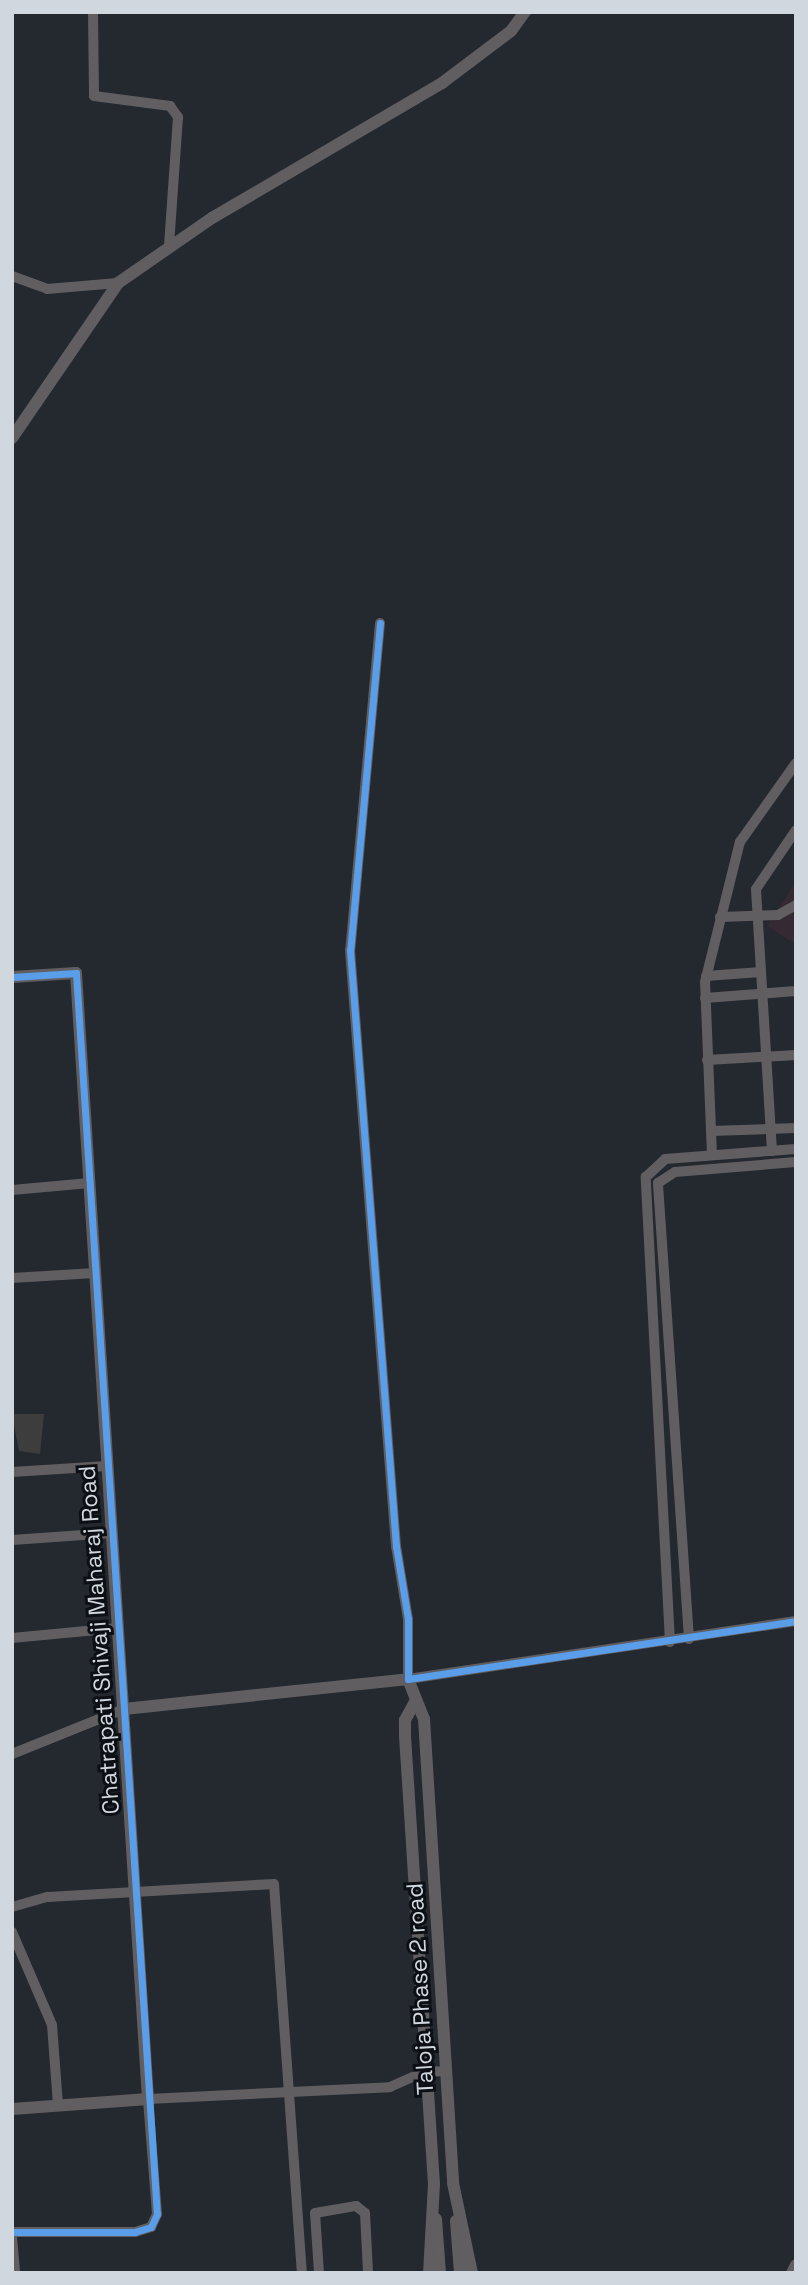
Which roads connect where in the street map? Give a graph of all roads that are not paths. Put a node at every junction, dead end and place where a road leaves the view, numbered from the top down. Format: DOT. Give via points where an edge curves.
graph roads {
  1 [pos="93,12"];
  2 [pos="526,12"];
  3 [pos="169,247"];
  4 [pos="12,276"];
  5 [pos="118,283"];
  6 [pos="12,438"];
  7 [pos="380,623"];
  8 [pos="796,764"];
  9 [pos="796,830"];
  10 [pos="796,905"];
  11 [pos="756,916"];
  12 [pos="720,917"];
  13 [pos="761,972"];
  14 [pos="706,976"];
  15 [pos="12,977"];
  16 [pos="796,991"];
  17 [pos="763,993"];
  18 [pos="705,998"];
  19 [pos="796,1055"];
  20 [pos="767,1056"];
  21 [pos="707,1060"];
  22 [pos="796,1128"];
  23 [pos="772,1129"];
  24 [pos="710,1131"];
  25 [pos="796,1149"];
  26 [pos="772,1151"];
  27 [pos="712,1155"];
  28 [pos="796,1162"];
  29 [pos="650,1170"];
  30 [pos="660,1177"];
  31 [pos="90,1183"];
  32 [pos="12,1190"];
  33 [pos="95,1273"];
  34 [pos="12,1278"];
  35 [pos="107,1466"];
  36 [pos="12,1472"];
  37 [pos="112,1533"];
  38 [pos="12,1540"];
  39 [pos="796,1621"];
  40 [pos="118,1628"];
  41 [pos="12,1638"];
  42 [pos="689,1639"];
  43 [pos="670,1642"];
  44 [pos="408,1679"];
  45 [pos="415,1702"];
  46 [pos="124,1709"];
  47 [pos="12,1754"];
  48 [pos="133,1892"];
  49 [pos="12,1907"];
  50 [pos="12,1932"];
  51 [pos="445,2071"];
  52 [pos="424,2072"];
  53 [pos="291,2092"];
  54 [pos="148,2099"];
  55 [pos="58,2105"];
  56 [pos="12,2109"];
  57 [pos="453,2183"];
  58 [pos="433,2184"];
  59 [pos="12,2235"];
  60 [pos="300,2245"];
  61 [pos="316,2245"];
  62 [pos="796,2265"];
  63 [pos="15,2273"];
  64 [pos="302,2273"];
  65 [pos="319,2273"];
  66 [pos="368,2273"];
  67 [pos="429,2273"];
  68 [pos="440,2273"];
  69 [pos="460,2273"];
  70 [pos="472,2273"];
  71 [pos="792,2273"];
  1 -- 3 [label="street" via="94,96 170,106 178,117"];
  2 -- 3 [label="street" via="511,32 442,83"];
  3 -- 5 [label="street"];
  4 -- 5 [label="street" via="47,289"];
  5 -- 6 [label="street"];
  7 -- 44 [label="street" via="350,950 396,1546 408,1619"];
  8 -- 12 [label="street" via="744,833"];
  9 -- 11 [label="street" via="760,877"];
  10 -- 11 [label="street" via="785,914"];
  11 -- 12 [label="street"];
  11 -- 13 [label="street"];
  12 -- 14 [label="street"];
  13 -- 14 [label="street"];
  13 -- 17 [label="street"];
  14 -- 18 [label="street"];
  15 -- 31 [label="street, Chatrapati Shivaji Maharaj Road" via="76,973"];
  16 -- 17 [label="street"];
  17 -- 18 [label="street"];
  17 -- 20 [label="street"];
  18 -- 21 [label="street"];
  19 -- 20 [label="street"];
  20 -- 21 [label="street"];
  20 -- 23 [label="street"];
  21 -- 24 [label="street"];
  22 -- 23 [label="street"];
  23 -- 24 [label="street"];
  23 -- 26 [label="street"];
  24 -- 27 [label="street"];
  25 -- 26 [label="street"];
  26 -- 27 [label="street"];
  27 -- 29 [label="street" via="665,1158"];
  28 -- 30 [label="street"];
  29 -- 30 [label="street"];
  29 -- 43 [label="street" via="645,1186"];
  30 -- 42 [label="street"];
  31 -- 32 [label="street"];
  31 -- 33 [label="street, Chatrapati Shivaji Maharaj Road"];
  33 -- 34 [label="street"];
  33 -- 35 [label="street, Chatrapati Shivaji Maharaj Road"];
  35 -- 36 [label="street"];
  35 -- 37 [label="street, Chatrapati Shivaji Maharaj Road"];
  37 -- 38 [label="street"];
  37 -- 40 [label="street, Chatrapati Shivaji Maharaj Road"];
  39 -- 42 [label="street"];
  40 -- 41 [label="street"];
  40 -- 46 [label="street, Chatrapati Shivaji Maharaj Road"];
  42 -- 43 [label="street"];
  43 -- 44 [label="street" via="568,1652"];
  44 -- 45 [label="street, Taloja Phase 2 road"];
  44 -- 46 [label="street"];
  45 -- 51 [label="street, Taloja Phase 2 road" via="424,1719"];
  45 -- 52 [label="street, Taloja Phase 2 road" via="405,1720 405,1736"];
  46 -- 47 [label="street"];
  46 -- 48 [label="street, Chatrapati Shivaji Maharaj Road"];
  48 -- 49 [label="street" via="48,1897"];
  48 -- 53 [label="street" via="274,1884"];
  48 -- 54 [label="street, Chatrapati Shivaji Maharaj Road"];
  50 -- 55 [label="street" via="52,2025"];
  51 -- 52 [label="street"];
  51 -- 57 [label="street, Taloja Phase 2 road"];
  52 -- 53 [label="street" via="390,2087"];
  52 -- 58 [label="street, Taloja Phase 2 road"];
  53 -- 54 [label="street"];
  53 -- 60 [label="street"];
  54 -- 55 [label="street"];
  54 -- 59 [label="street, Chatrapati Shivaji Maharaj Road" via="157,2214 151,2227 135,2232"];
  55 -- 56 [label="street"];
  57 -- 69 [label="street"];
  57 -- 70 [label="street, Taloja Phase 2 road"];
  58 -- 67 [label="street, Taloja Phase 2 road"];
  58 -- 68 [label="street"];
  59 -- 63 [label="street, Chatrapati Shivaji Maharaj Road"];
  60 -- 61 [label="street"];
  60 -- 64 [label="street"];
  61 -- 65 [label="street"];
  61 -- 66 [label="street" via="316,2212 363,2208"];
  62 -- 71 [label="street"];
}
